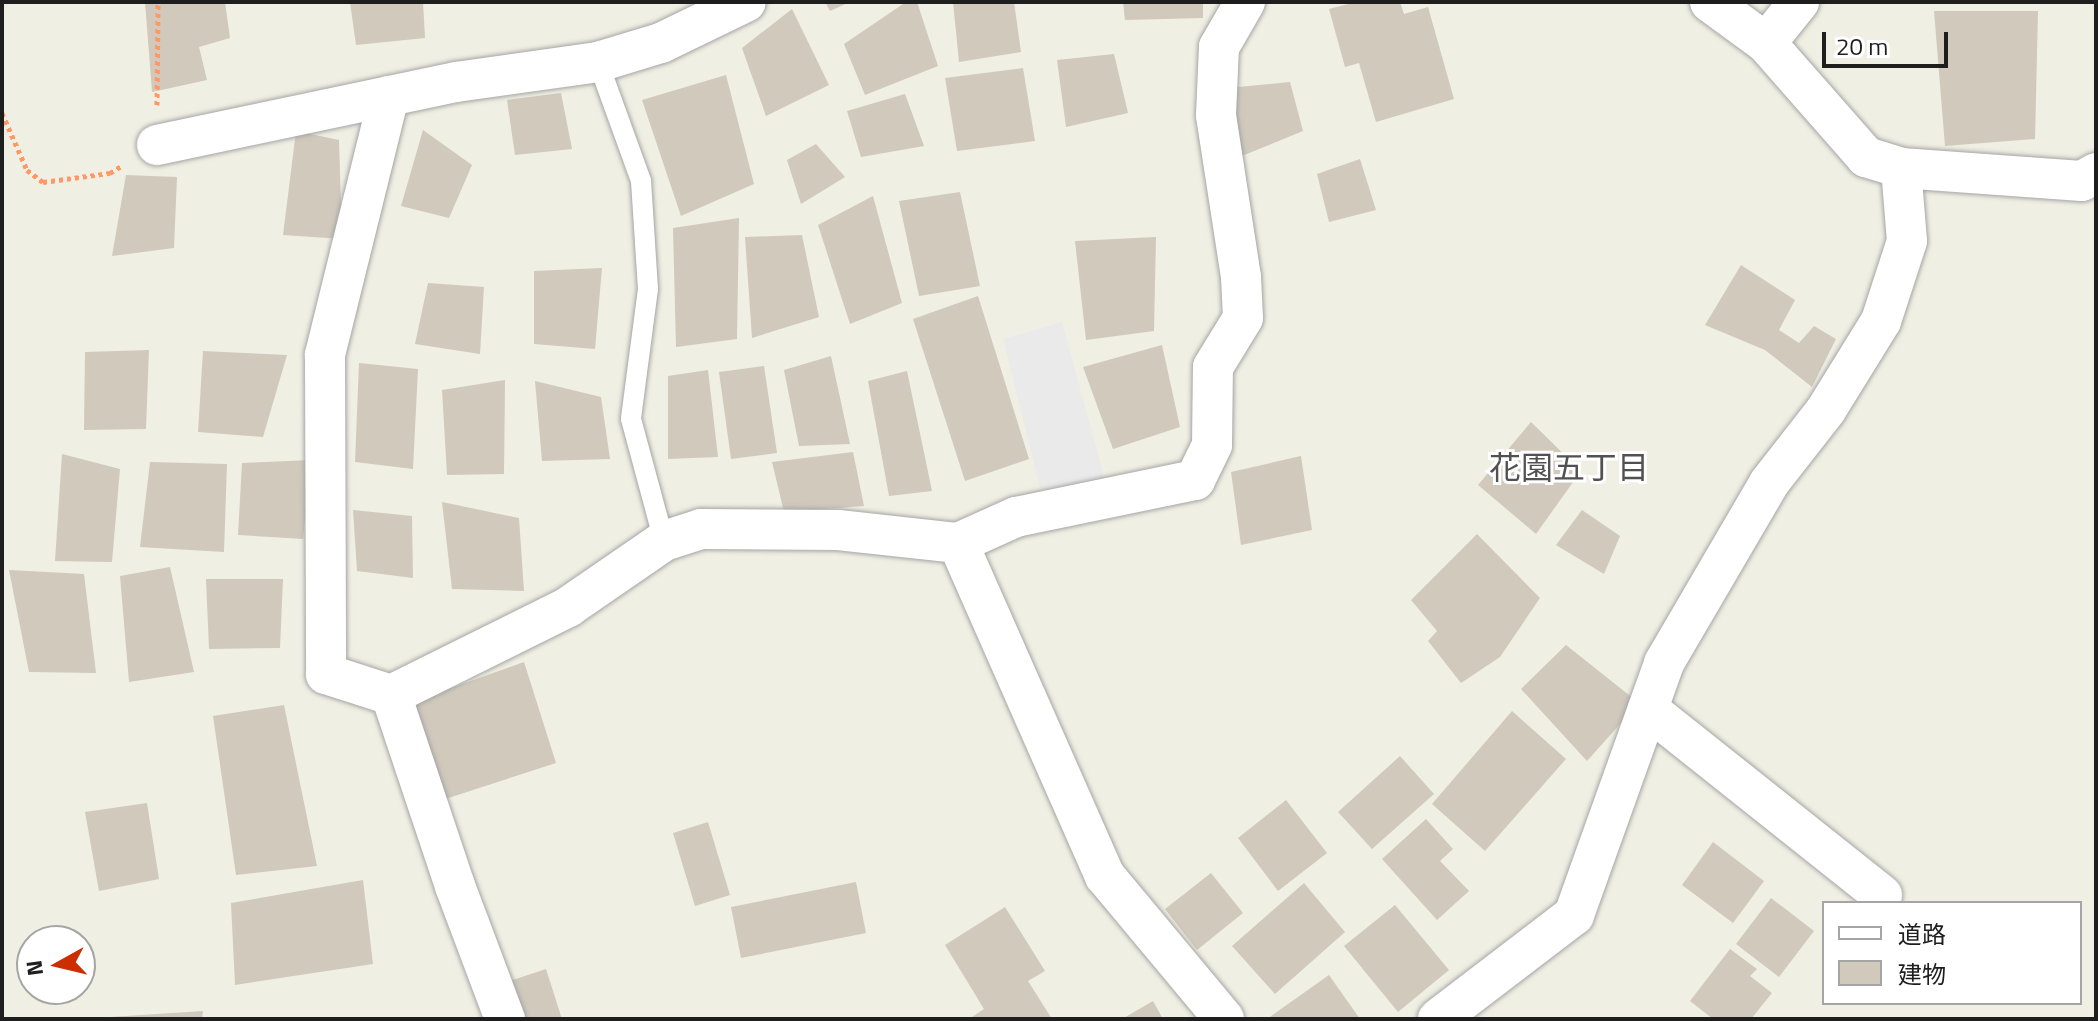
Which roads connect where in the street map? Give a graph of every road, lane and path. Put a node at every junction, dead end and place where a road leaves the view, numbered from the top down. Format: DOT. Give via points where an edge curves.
graph roads {
  1 [pos="158,2"];
  2 [pos="746,2"];
  3 [pos="1245,2"];
  4 [pos="1710,2"];
  5 [pos="1799,2"];
  6 [pos="1766,43"];
  7 [pos="598,62"];
  8 [pos="389,96"];
  9 [pos="2,113"];
  10 [pos="157,145"];
  11 [pos="1901,168"];
  12 [pos="2096,173"];
  13 [pos="664,541"];
  14 [pos="958,543"];
  15 [pos="391,695"];
  16 [pos="1648,709"];
  17 [pos="1882,895"];
  18 [pos="505,1019"];
  19 [pos="1224,1019"];
  20 [pos="1438,1019"];
  1 -- 10 [label="path"];
  2 -- 7 [label="street" via="661,43"];
  3 -- 14 [label="street" via="1219,47 1216,115 1243,318 1213,367 1212,445 1195,480 1016,517"];
  4 -- 6 [label="street"];
  5 -- 6 [label="street"];
  6 -- 11 [label="street" via="1866,157"];
  7 -- 8 [label="street"];
  7 -- 13 [label="lane" via="641,181 648,289 631,419"];
  8 -- 10 [label="street"];
  8 -- 15 [label="street" via="325,355 326,674"];
  9 -- 10 [label="path" via="27,170 43,182 110,173"];
  11 -- 12 [label="street" via="2082,181"];
  11 -- 16 [label="street" via="1907,241 1881,321 1826,410 1769,483 1734,539 1664,663"];
  13 -- 14 [label="street" via="701,529 838,530"];
  13 -- 15 [label="street" via="568,607"];
  14 -- 19 [label="street" via="1105,876"];
  15 -- 18 [label="street"];
  16 -- 17 [label="street"];
  16 -- 20 [label="street" via="1574,915"];
}
